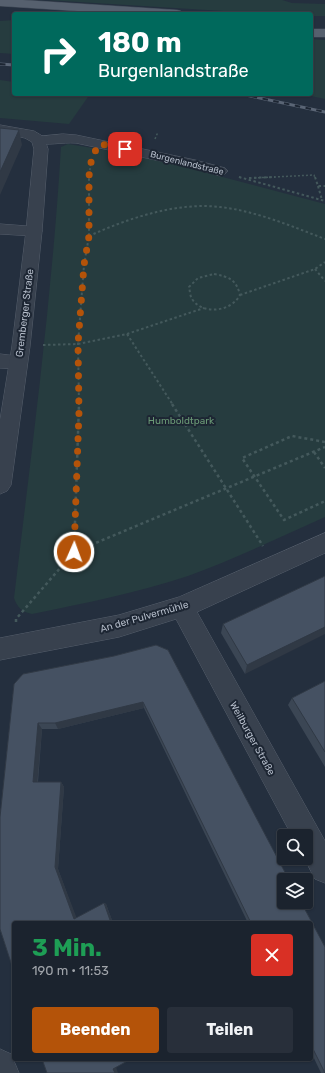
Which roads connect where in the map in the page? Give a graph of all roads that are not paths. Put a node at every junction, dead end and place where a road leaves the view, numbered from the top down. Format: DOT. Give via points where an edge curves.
graph roads {
  1 [pos="0,2"];
  2 [pos="148,12"];
  3 [pos="0,14"];
  4 [pos="12,15"];
  5 [pos="313,21"];
  6 [pos="325,22"];
  7 [pos="313,33"];
  8 [pos="325,33"];
  9 [pos="0,129"];
  10 [pos="39,140"];
  11 [pos="220,171"];
  12 [pos="0,229"];
  13 [pos="34,232"];
  14 [pos="20,354"];
  15 [pos="0,361"];
  16 [pos="0,485"];
  17 [pos="325,543"];
  18 [pos="182,607"];
  19 [pos="7,648"];
  20 [pos="325,870"];
  21 [pos="0,1064"];
  22 [pos="3,1073"];
  1 -- 2 [label="main road"];
  3 -- 4 [label="main road"];
  5 -- 6 [label="main road"];
  7 -- 8 [label="main road"];
  9 -- 10 [label="street, Burgenlandstraße" via="29,134"];
  10 -- 11 [label="street, Burgenlandstraße" via="63,138 100,144"];
  10 -- 13 [label="street, Gremberger Straße" via="41,148"];
  12 -- 13 [label="street"];
  13 -- 14 [label="street, Gremberger Straße"];
  14 -- 15 [label="street"];
  14 -- 16 [label="street, Gremberger Straße"];
  17 -- 18 [label="street, An der Pulvermühle"];
  18 -- 19 [label="street, An der Pulvermühle" via="119,626"];
  18 -- 20 [label="street, Weilburger Straße"];
  21 -- 22 [label="street"];
}
